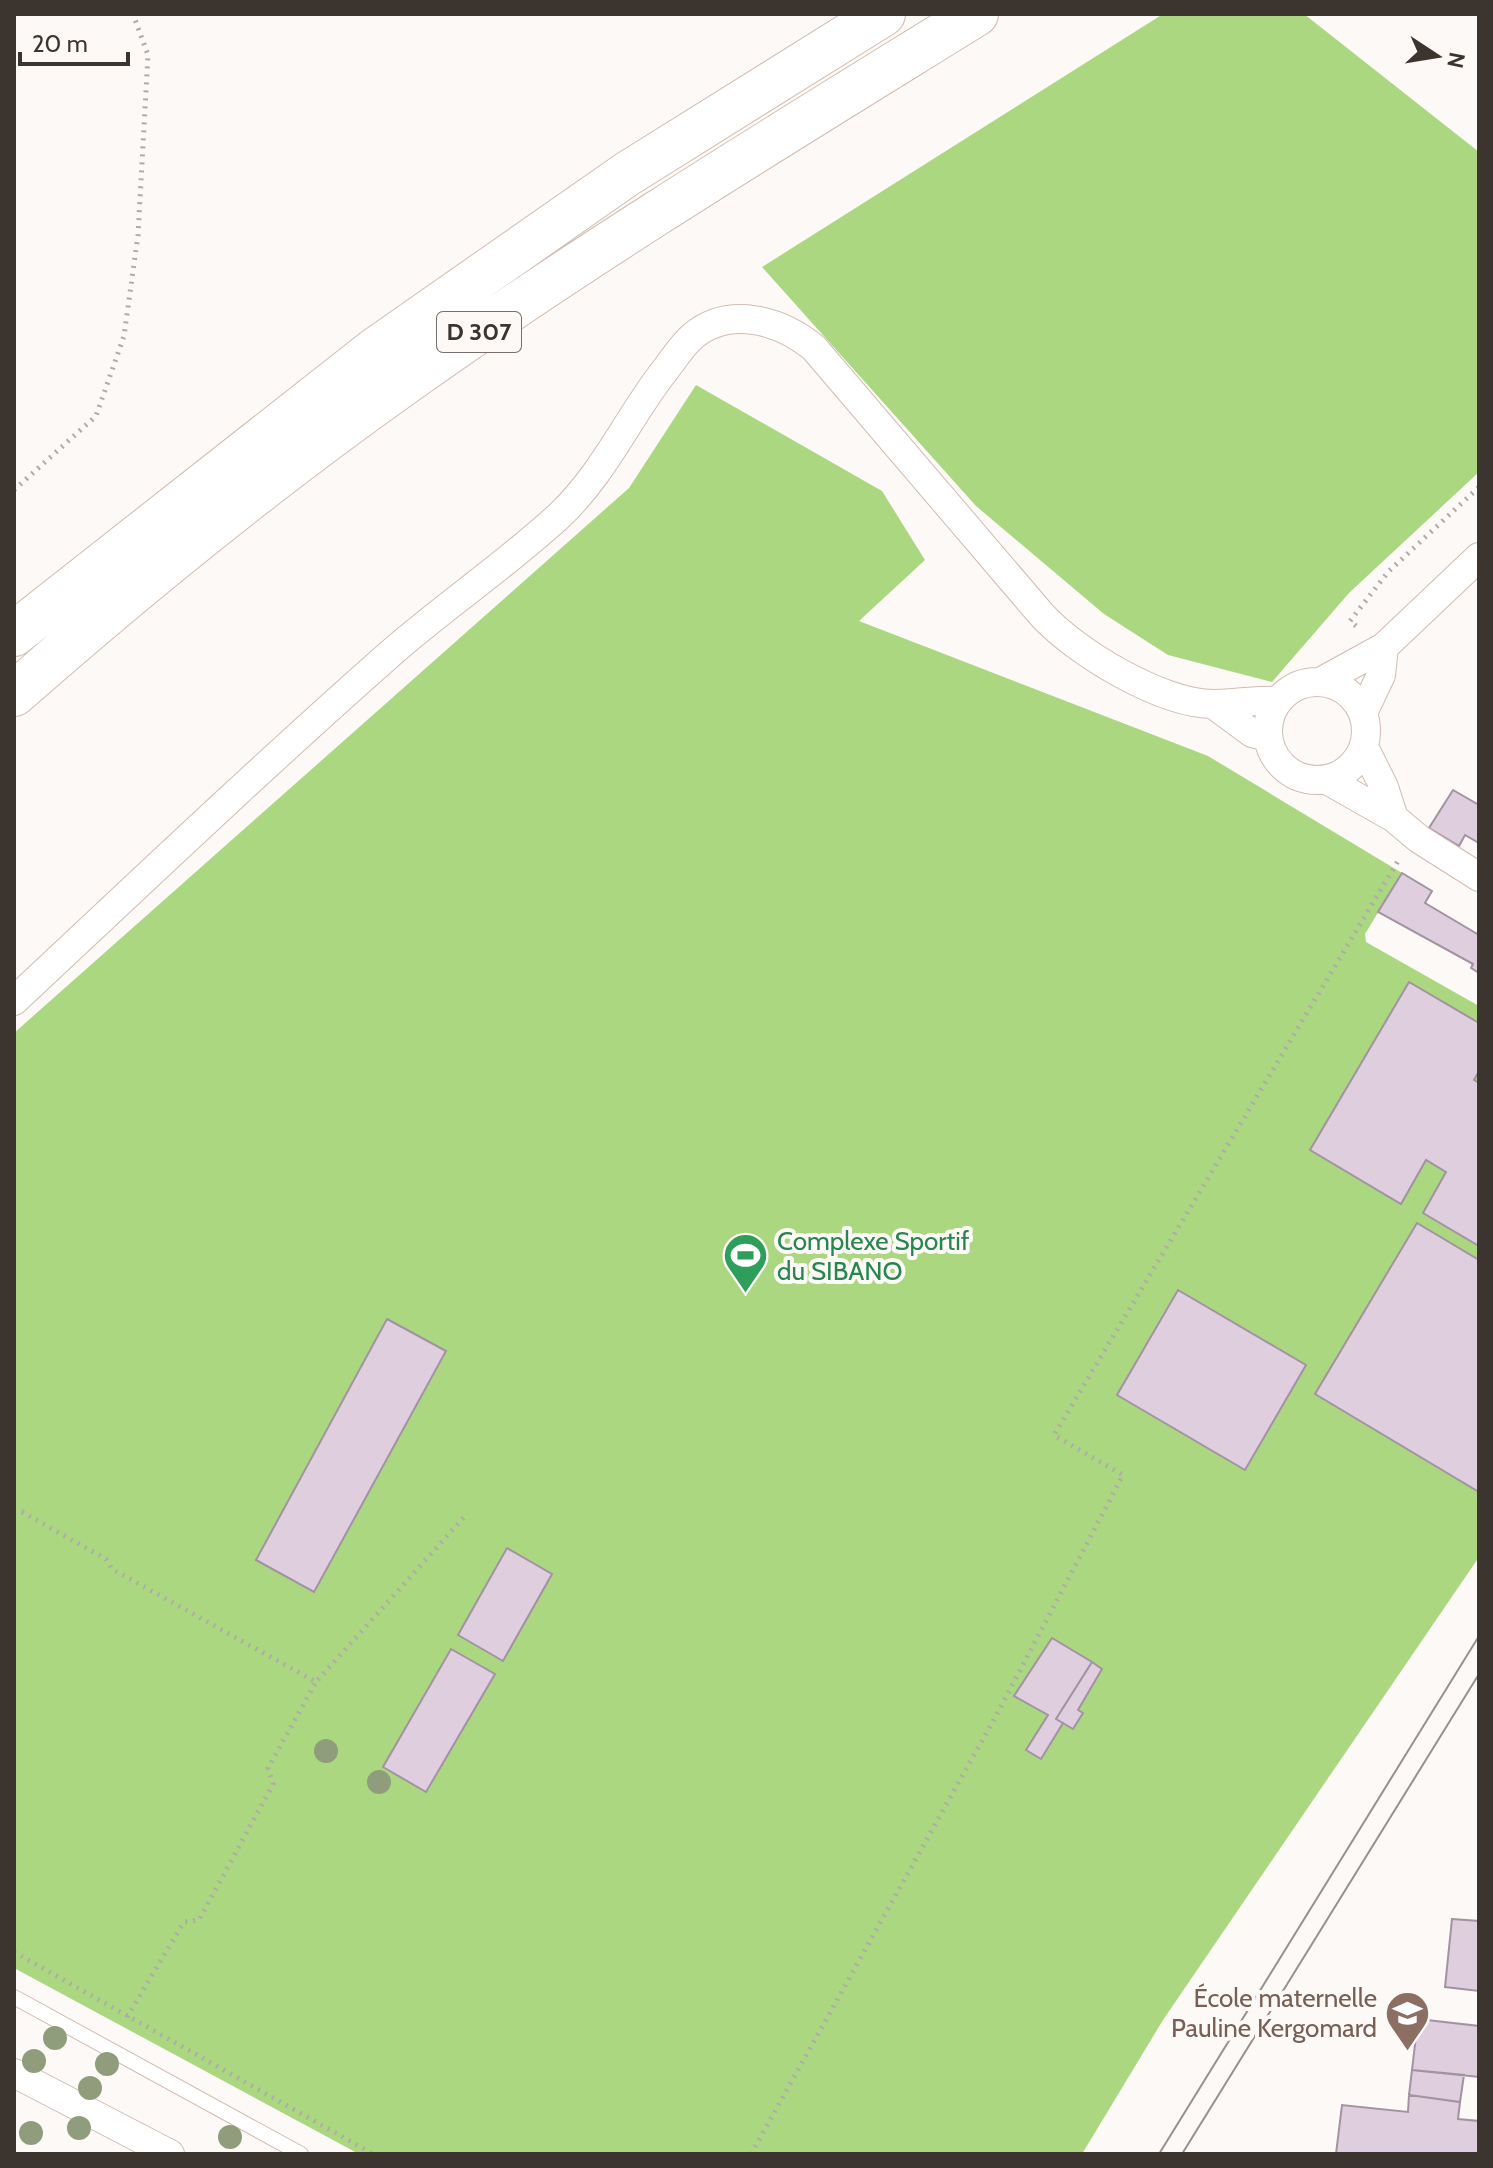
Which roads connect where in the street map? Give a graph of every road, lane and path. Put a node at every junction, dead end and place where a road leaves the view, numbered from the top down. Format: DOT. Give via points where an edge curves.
graph roads {
  1 [pos="133,14"];
  2 [pos="883,14"];
  3 [pos="976,14"];
  4 [pos="1479,487"];
  5 [pos="14,490"];
  6 [pos="1479,557"];
  7 [pos="14,634"];
  8 [pos="1384,647"];
  9 [pos="1322,681"];
  10 [pos="14,694"];
  11 [pos="1277,701"];
  12 [pos="1214,705"];
  13 [pos="1363,713"];
  14 [pos="1267,737"];
  15 [pos="1364,747"];
  16 [pos="1327,780"];
  17 [pos="1394,818"];
  18 [pos="1433,849"];
  19 [pos="1479,877"];
  20 [pos="14,1001"];
  21 [pos="14,1513"];
  22 [pos="466,1515"];
  23 [pos="316,1682"];
  24 [pos="14,1952"];
  25 [pos="14,1997"];
  26 [pos="127,2017"];
  27 [pos="14,2073"];
  28 [pos="170,2154"];
  29 [pos="301,2154"];
  30 [pos="373,2154"];
  31 [pos="751,2154"];
  1 -- 5 [label="path" via="148,55 138,235 124,336 96,416"];
  2 -- 7 [label="main road, D 307" via="627,174 375,350"];
  3 -- 10 [label="main road, D 307" via="653,215 405,382 127,595"];
  4 -- 8 [label="path" via="1388,572 1350,621"];
  6 -- 8 [label="street"];
  8 -- 9 [label="street"];
  8 -- 13 [label="street" via="1381,675"];
  9 -- 11 [label="street" via="1290,690"];
  9 -- 13 [label="street" via="1347,692"];
  11 -- 12 [label="street"];
  11 -- 14 [label="street"];
  12 -- 14 [label="street" via="1252,733"];
  12 -- 20 [label="street" via="1142,684 1054,629 800,336 759,320 714,324 693,336 676,356 603,464 561,514 394,650"];
  13 -- 15 [label="street"];
  14 -- 16 [label="street" via="1281,764 1294,775"];
  15 -- 16 [label="street" via="1349,768"];
  15 -- 17 [label="street"];
  16 -- 17 [label="street"];
  17 -- 18 [label="street"];
  18 -- 19 [label="street"];
  18 -- 31 [label="path" via="1421,868 1401,855 1054,1435 1123,1475 998,1712"];
  21 -- 23 [label="path" via="22,1512 106,1559 112,1569"];
  22 -- 23 [label="path"];
  23 -- 26 [label="path" via="268,1768 273,1784 199,1920 184,1922"];
  24 -- 26 [label="path"];
  25 -- 29 [label="lane"];
  26 -- 30 [label="path"];
  27 -- 28 [label="street"];
}
